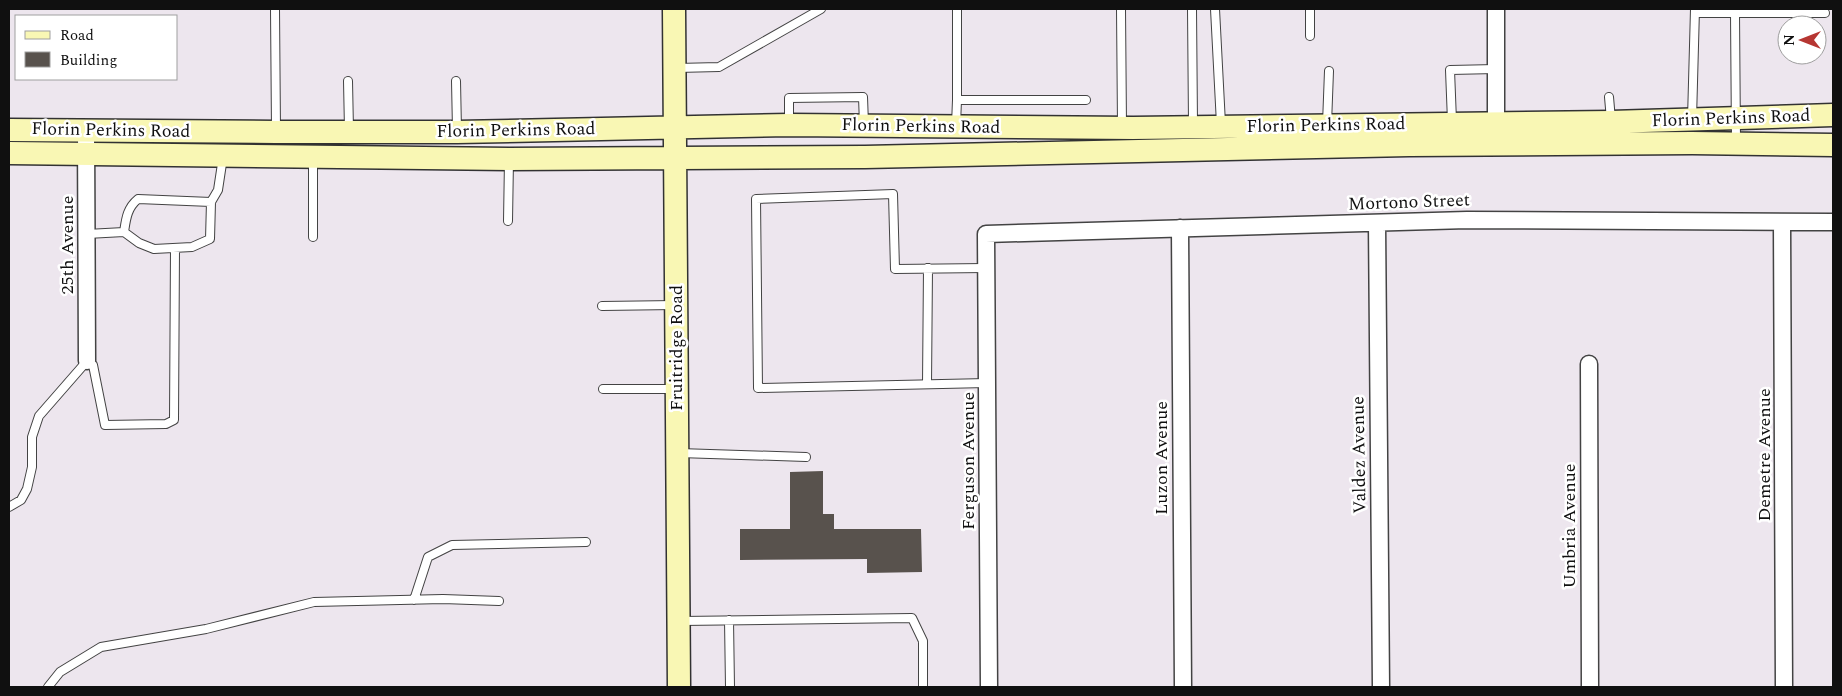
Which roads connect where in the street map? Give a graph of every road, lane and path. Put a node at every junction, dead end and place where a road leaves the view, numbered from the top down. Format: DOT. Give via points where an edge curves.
graph roads {
  1 [pos="275,9"];
  2 [pos="674,9"];
  3 [pos="821,9"];
  4 [pos="957,9"];
  5 [pos="1121,9"];
  6 [pos="1192,9"];
  7 [pos="1215,9"];
  8 [pos="1310,9"];
  9 [pos="1496,9"];
  10 [pos="1695,11"];
  11 [pos="1735,13"];
  12 [pos="1825,13"];
  13 [pos="1310,36"];
  14 [pos="675,68"];
  15 [pos="1496,69"];
  16 [pos="1329,71"];
  17 [pos="348,81"];
  18 [pos="456,81"];
  19 [pos="1610,97"];
  20 [pos="957,100"];
  21 [pos="1086,100"];
  22 [pos="1833,116"];
  23 [pos="1735,118"];
  24 [pos="1611,122"];
  25 [pos="1327,124"];
  26 [pos="1452,124"];
  27 [pos="675,126"];
  28 [pos="956,127"];
  29 [pos="1193,127"];
  30 [pos="1122,128"];
  31 [pos="9,130"];
  32 [pos="86,130"];
  33 [pos="1692,131"];
  34 [pos="276,132"];
  35 [pos="349,132"];
  36 [pos="455,132"];
  37 [pos="1496,134"];
  38 [pos="1222,137"];
  39 [pos="224,143"];
  40 [pos="1736,144"];
  41 [pos="1833,145"];
  42 [pos="9,153"];
  43 [pos="86,154"];
  44 [pos="313,156"];
  45 [pos="414,158"];
  46 [pos="675,158"];
  47 [pos="509,159"];
  48 [pos="212,202"];
  49 [pos="508,221"];
  50 [pos="1782,222"];
  51 [pos="1833,222"];
  52 [pos="1377,223"];
  53 [pos="1180,228"];
  54 [pos="124,232"];
  55 [pos="87,234"];
  56 [pos="986,234"];
  57 [pos="313,237"];
  58 [pos="175,248"];
  59 [pos="928,268"];
  60 [pos="986,268"];
  61 [pos="676,305"];
  62 [pos="602,306"];
  63 [pos="87,361"];
  64 [pos="1589,364"];
  65 [pos="987,383"];
  66 [pos="927,384"];
  67 [pos="677,389"];
  68 [pos="603,390"];
  69 [pos="677,453"];
  70 [pos="806,457"];
  71 [pos="9,508"];
  72 [pos="586,542"];
  73 [pos="414,600"];
  74 [pos="499,601"];
  75 [pos="729,620"];
  76 [pos="679,621"];
  77 [pos="48,687"];
  78 [pos="679,687"];
  79 [pos="730,687"];
  80 [pos="923,687"];
  81 [pos="989,687"];
  82 [pos="1183,687"];
  83 [pos="1382,687"];
  84 [pos="1590,687"];
  85 [pos="1784,687"];
  1 -- 34 [label="lane"];
  2 -- 14 [label="main road, Fruitridge Road"];
  3 -- 14 [label="lane" via="719,67"];
  4 -- 20 [label="lane"];
  5 -- 30 [label="lane"];
  6 -- 29 [label="lane"];
  7 -- 38 [label="lane"];
  8 -- 13 [label="lane"];
  9 -- 15 [label="street"];
  10 -- 11 [label="lane"];
  10 -- 33 [label="lane"];
  11 -- 12 [label="lane"];
  11 -- 23 [label="lane"];
  14 -- 27 [label="main road, Fruitridge Road"];
  15 -- 26 [label="lane" via="1450,70"];
  15 -- 37 [label="street"];
  16 -- 25 [label="lane"];
  17 -- 35 [label="lane"];
  18 -- 36 [label="lane"];
  19 -- 24 [label="lane"];
  20 -- 21 [label="lane"];
  20 -- 28 [label="lane"];
  22 -- 23 [label="main road, Florin Perkins Road"];
  23 -- 33 [label="main road, Florin Perkins Road"];
  23 -- 40 [label="lane"];
  24 -- 33 [label="main road, Florin Perkins Road"];
  24 -- 37 [label="main road, Florin Perkins Road"];
  25 -- 26 [label="main road, Florin Perkins Road"];
  25 -- 38 [label="main road, Florin Perkins Road"];
  26 -- 37 [label="main road, Florin Perkins Road"];
  27 -- 28 [label="main road, Florin Perkins Road"];
  27 -- 36 [label="main road, Florin Perkins Road"];
  27 -- 46 [label="main road, Fruitridge Road"];
  28 -- 30 [label="main road, Florin Perkins Road"];
  29 -- 30 [label="main road, Florin Perkins Road"];
  29 -- 38 [label="main road, Florin Perkins Road"];
  31 -- 32 [label="main road, Florin Perkins Road"];
  32 -- 39 [label="main road, Florin Perkins Road"];
  32 -- 43 [label="street, 25th Avenue"];
  33 -- 37 [label="main road, Florin Perkins Road"];
  33 -- 40 [label="main road, Florin Perkins Road"];
  34 -- 35 [label="main road, Florin Perkins Road"];
  34 -- 39 [label="main road, Florin Perkins Road"];
  35 -- 36 [label="main road, Florin Perkins Road"];
  36 -- 45 [label="main road" via="422,143 415,149"];
  37 -- 38 [label="main road, Florin Perkins Road"];
  38 -- 46 [label="main road, Florin Perkins Road" via="865,157"];
  39 -- 43 [label="main road, Florin Perkins Road"];
  39 -- 44 [label="main road, Florin Perkins Road"];
  39 -- 48 [label="lane" via="218,190"];
  40 -- 41 [label="main road, Florin Perkins Road"];
  42 -- 43 [label="main road, Florin Perkins Road"];
  43 -- 55 [label="street, 25th Avenue"];
  44 -- 45 [label="main road, Florin Perkins Road"];
  44 -- 57 [label="lane"];
  45 -- 47 [label="main road, Florin Perkins Road"];
  46 -- 47 [label="main road, Florin Perkins Road"];
  46 -- 61 [label="main road, Fruitridge Road"];
  47 -- 49 [label="lane"];
  48 -- 54 [label="lane" via="138,199 131,204"];
  48 -- 58 [label="lane" via="210,239 192,247"];
  50 -- 51 [label="street, Mortono Street"];
  50 -- 52 [label="street, Mortono Street" via="1547,220"];
  50 -- 85 [label="street, Demetre Avenue"];
  52 -- 53 [label="street, Mortono Street"];
  52 -- 83 [label="street, Valdez Avenue"];
  53 -- 56 [label="street, Mortono Street"];
  53 -- 82 [label="street, Luzon Avenue"];
  54 -- 55 [label="lane"];
  54 -- 58 [label="lane" via="154,250"];
  55 -- 63 [label="street, 25th Avenue"];
  56 -- 60 [label="street, Ferguson Avenue"];
  58 -- 63 [label="lane" via="174,420 166,424 105,425 93,366"];
  59 -- 60 [label="lane"];
  59 -- 66 [label="lane"];
  59 -- 66 [label="lane" via="895,269 893,194 756,199 758,388"];
  60 -- 65 [label="street, Ferguson Avenue"];
  61 -- 62 [label="lane"];
  61 -- 67 [label="main road, Fruitridge Road"];
  63 -- 71 [label="lane" via="39,416 32,437 32,468 26,489 21,500"];
  64 -- 84 [label="street, Umbria Avenue"];
  65 -- 66 [label="lane"];
  65 -- 81 [label="street, Ferguson Avenue"];
  67 -- 68 [label="lane"];
  67 -- 69 [label="main road, Fruitridge Road"];
  69 -- 70 [label="lane"];
  69 -- 76 [label="main road, Fruitridge Road"];
  72 -- 73 [label="lane" via="452,545 428,557"];
  73 -- 74 [label="lane"];
  73 -- 77 [label="lane" via="314,602 206,629 101,647 60,672"];
  75 -- 76 [label="lane"];
  75 -- 79 [label="lane"];
  75 -- 80 [label="lane" via="912,618 923,641"];
  76 -- 78 [label="main road, Fruitridge Road"];
}
